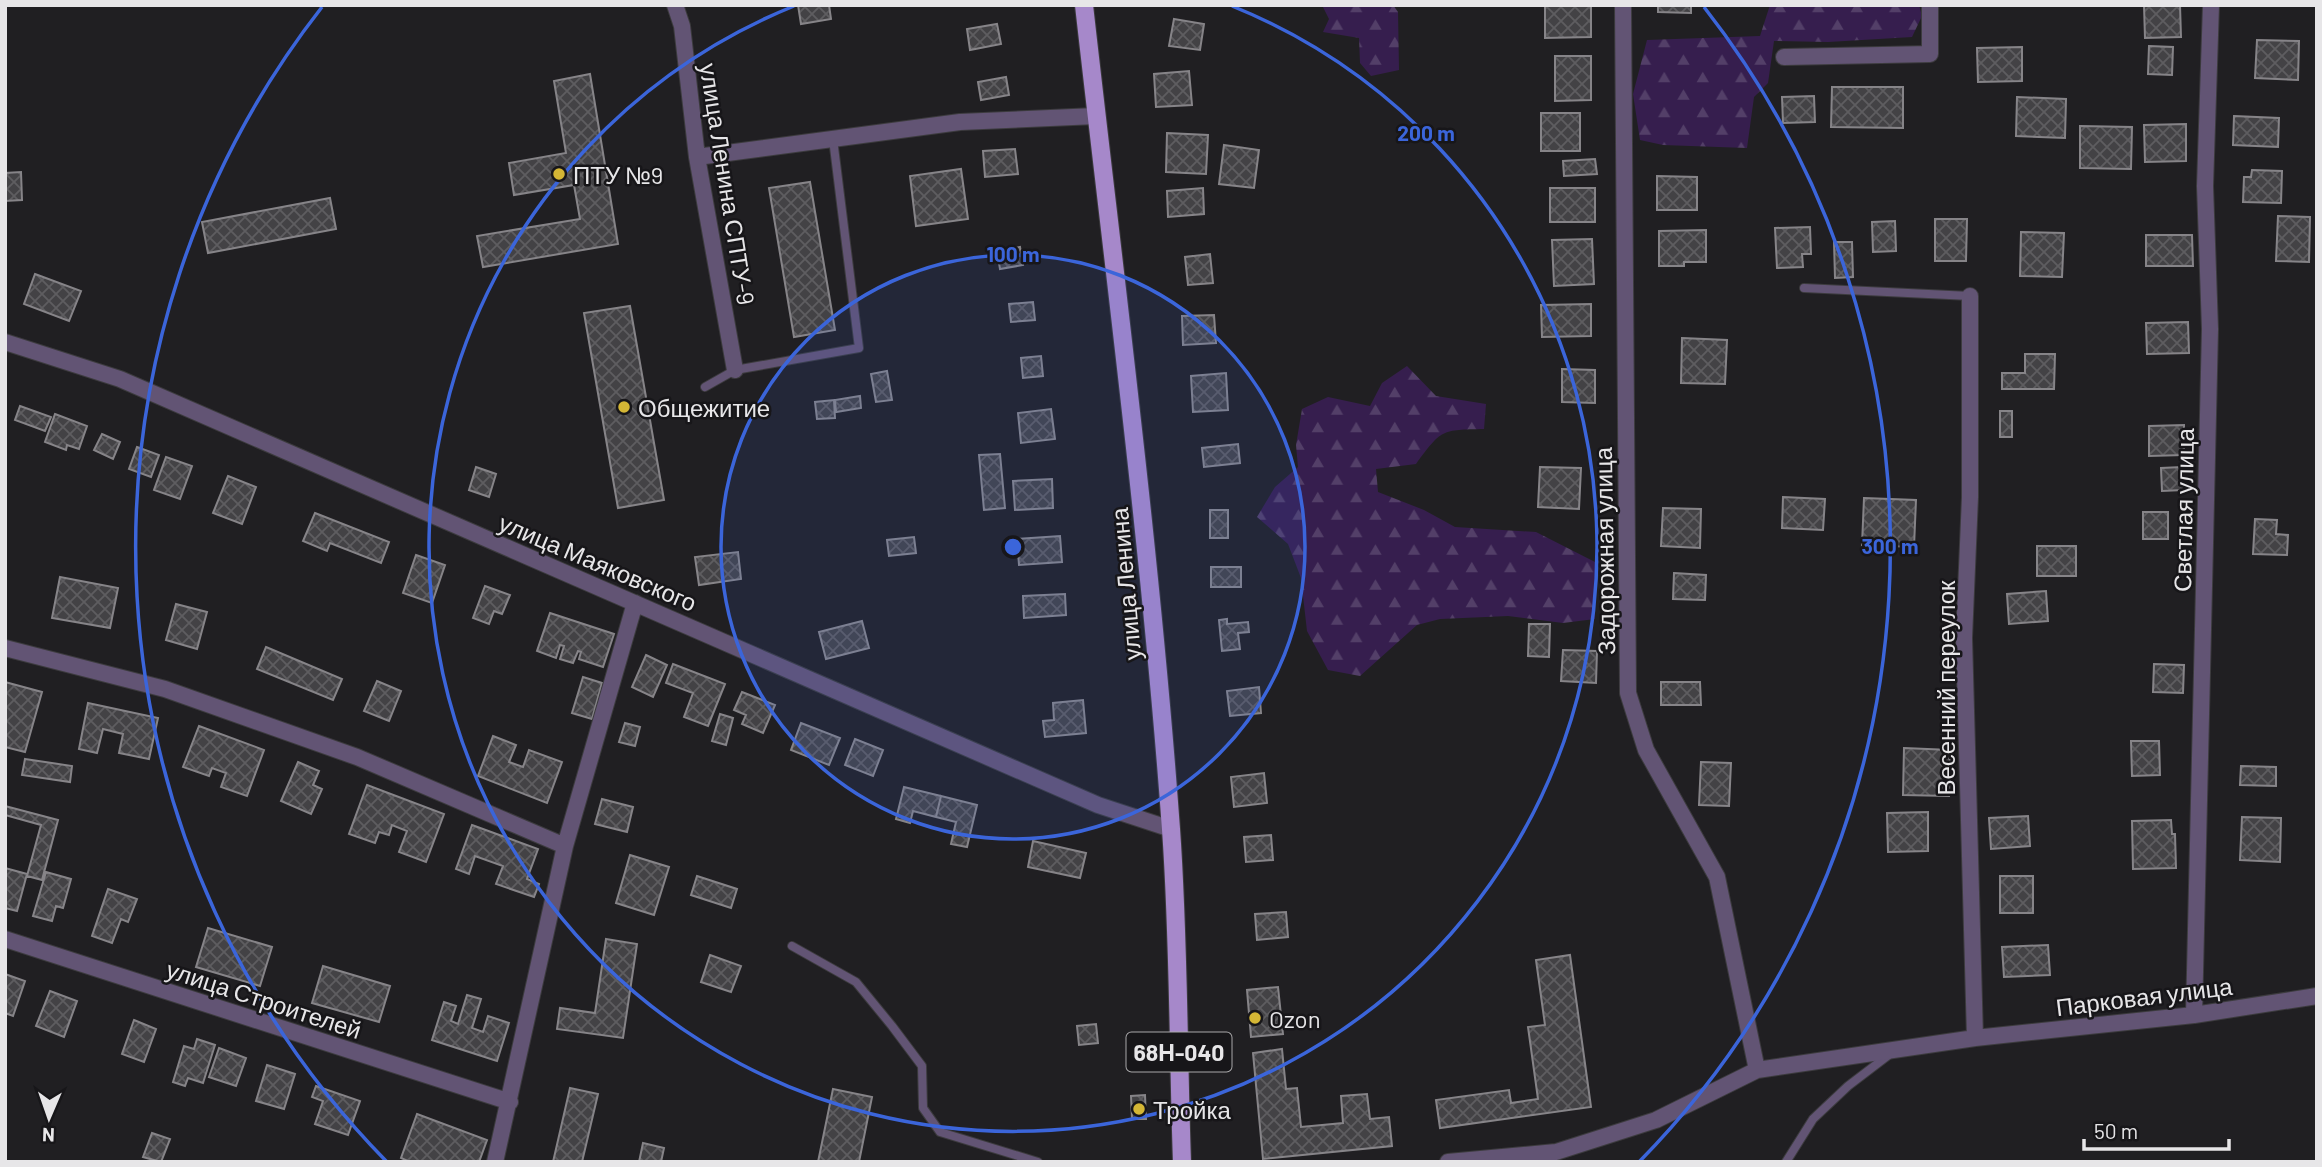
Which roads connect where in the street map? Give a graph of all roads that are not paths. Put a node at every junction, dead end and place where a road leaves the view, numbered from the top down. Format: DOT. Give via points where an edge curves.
graph roads {
  1 [pos="675,5"];
  2 [pos="1084,5"];
  3 [pos="1623,5"];
  4 [pos="1930,5"];
  5 [pos="2211,5"];
  6 [pos="1784,57"];
  7 [pos="1097,116"];
  8 [pos="832,139"];
  9 [pos="697,157"];
  10 [pos="1804,288"];
  11 [pos="1970,296"];
  12 [pos="5,342"];
  13 [pos="735,370"];
  14 [pos="705,387"];
  15 [pos="635,603"];
  16 [pos="5,648"];
  17 [pos="1171,829"];
  18 [pos="565,846"];
  19 [pos="5,939"];
  20 [pos="792,946"];
  21 [pos="2317,996"];
  22 [pos="2194,1015"];
  23 [pos="1975,1038"];
  24 [pos="1896,1050"];
  25 [pos="1757,1070"];
  26 [pos="510,1102"];
  27 [pos="495,1162"];
  28 [pos="1038,1162"];
  29 [pos="1182,1162"];
  30 [pos="1448,1162"];
  31 [pos="1786,1162"];
  1 -- 9 [label="street, улица Ленина СПТУ-9" via="682,26"];
  2 -- 7 [label="main road, улица Ленина"];
  3 -- 25 [label="street, Задорожная улица" via="1628,692 1646,750 1717,877"];
  4 -- 6 [label="street" via="1930,54"];
  5 -- 22 [label="street, Светлая улица" via="2205,186 2210,330"];
  7 -- 8 [label="street" via="960,122"];
  7 -- 17 [label="main road, улица Ленина" via="1141,491"];
  8 -- 9 [label="street"];
  8 -- 13 [label="lane" via="859,348"];
  9 -- 13 [label="street, улица Ленина СПТУ-9"];
  10 -- 11 [label="lane"];
  11 -- 23 [label="street, Весенний переулок" via="1970,497 1964,638"];
  12 -- 15 [label="street, улица Маяковского" via="120,379"];
  13 -- 14 [label="lane"];
  15 -- 17 [label="street, улица Маяковского" via="1098,804"];
  15 -- 18 [label="street"];
  16 -- 18 [label="street" via="191,698 357,757"];
  17 -- 29 [label="main road, улица Ленина / 68Н-040"];
  18 -- 26 [label="street"];
  19 -- 26 [label="street, улица Строителей"];
  20 -- 28 [label="lane" via="856,982 892,1026 922,1066 923,1108 940,1132"];
  21 -- 22 [label="street, Парковая улица"];
  22 -- 23 [label="street, Парковая улица"];
  23 -- 24 [label="street, Парковая улица"];
  24 -- 25 [label="street, Парковая улица"];
  24 -- 31 [label="lane" via="1813,1119"];
  25 -- 30 [label="street, Парковая улица" via="1656,1120 1556,1152"];
  26 -- 27 [label="street"];
}
